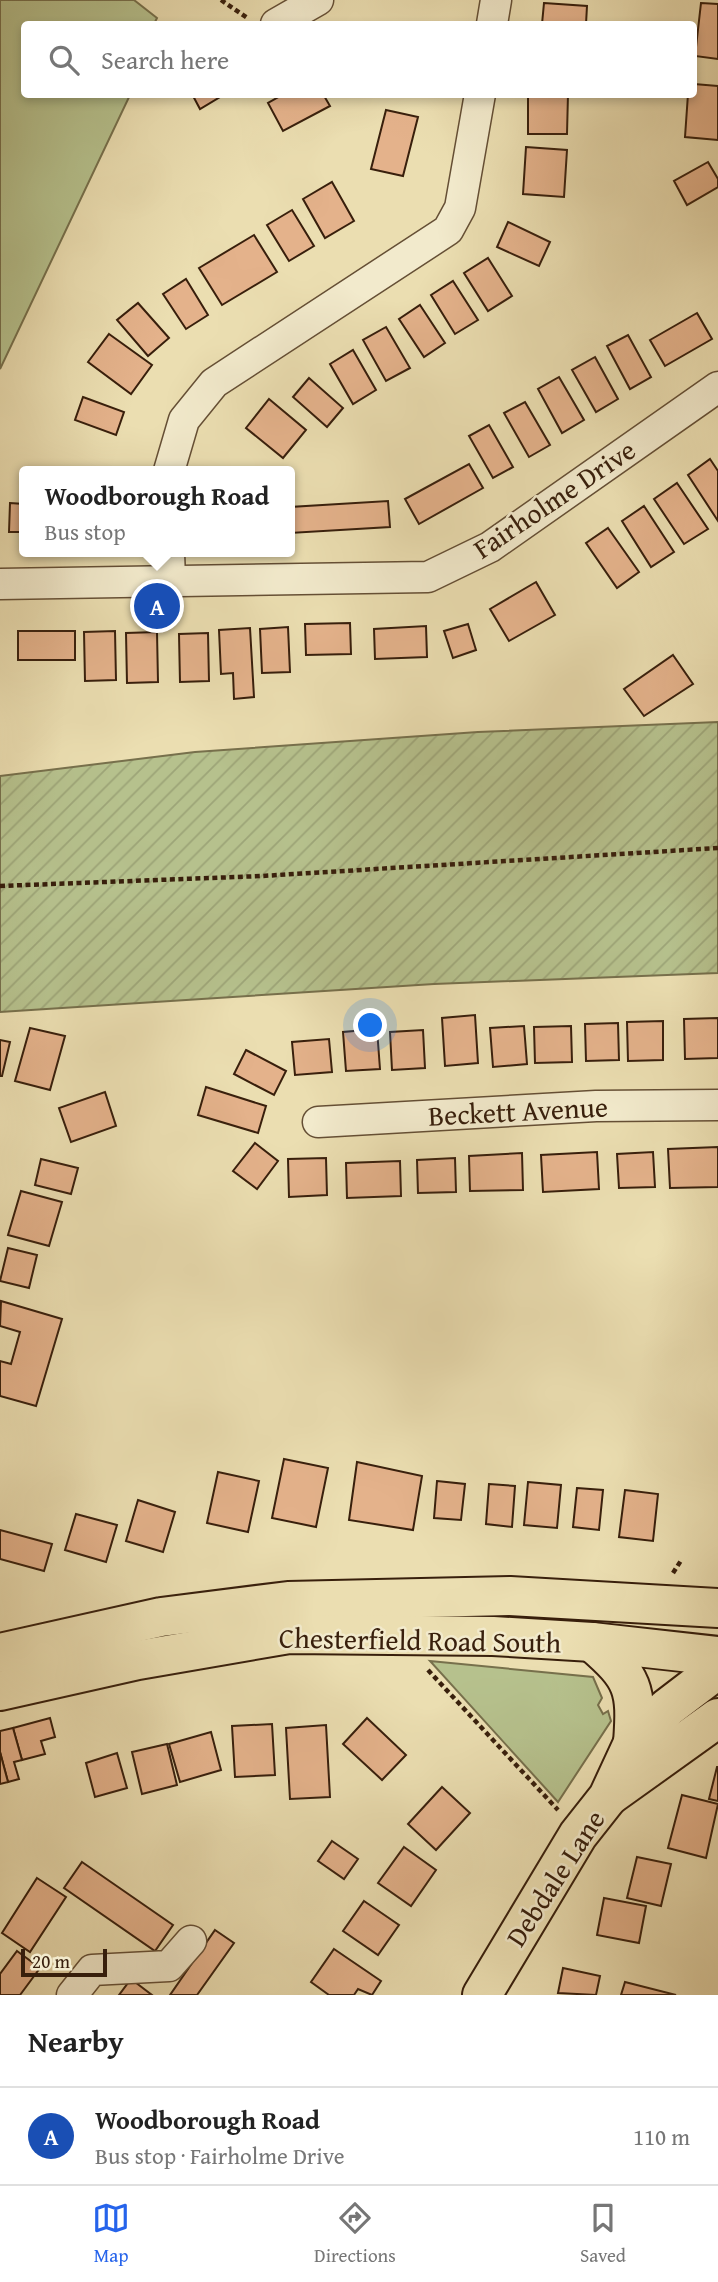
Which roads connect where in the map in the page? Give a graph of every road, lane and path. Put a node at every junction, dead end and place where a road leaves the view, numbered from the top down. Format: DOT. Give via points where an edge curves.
graph roads {
  1 [pos="221,0"];
  2 [pos="318,0"];
  3 [pos="496,0"];
  4 [pos="252,21"];
  5 [pos="281,21"];
  6 [pos="492,21"];
  7 [pos="479,98"];
  8 [pos="718,387"];
  9 [pos="170,466"];
  10 [pos="169,566"];
  11 [pos="0,584"];
  12 [pos="718,848"];
  13 [pos="0,886"];
  14 [pos="718,1105"];
  15 [pos="318,1122"];
  16 [pos="718,1608"];
  17 [pos="593,1642"];
  18 [pos="0,1653"];
  19 [pos="718,1656"];
  20 [pos="421,1661"];
  21 [pos="718,1669"];
  22 [pos="0,1691"];
  23 [pos="718,1718"];
  24 [pos="633,1743"];
  25 [pos="608,1797"];
  26 [pos="559,1811"];
  27 [pos="191,1941"];
  28 [pos="72,1995"];
  29 [pos="482,1995"];
  1 -- 4 [label="path"];
  2 -- 5 [label="street"];
  3 -- 6 [label="street"];
  7 -- 9 [label="street" via="460,208 448,230 214,383 184,420"];
  8 -- 10 [label="street, Fairholme Drive" via="491,547 428,577"];
  10 -- 11 [label="street, Fairholme Drive"];
  12 -- 13 [label="path" via="262,876"];
  14 -- 15 [label="street, Beckett Avenue" via="597,1106"];
  16 -- 18 [label="main road, Chesterfield Road South" via="510,1596 288,1601 162,1617"];
  17 -- 19 [label="main road, Chesterfield Road South"];
  17 -- 22 [label="main road, Chesterfield Road South" via="289,1634 138,1660"];
  17 -- 24 [label="main road" via="619,1665 635,1694"];
  20 -- 26 [label="path"];
  21 -- 24 [label="main road, Debdale Lane" via="667,1708"];
  23 -- 25 [label="main road, Debdale Lane"];
  24 -- 25 [label="main road, Debdale Lane"];
  25 -- 29 [label="main road, Debdale Lane" via="578,1835"];
  27 -- 28 [label="street" via="169,1966 92,1970"];
}
